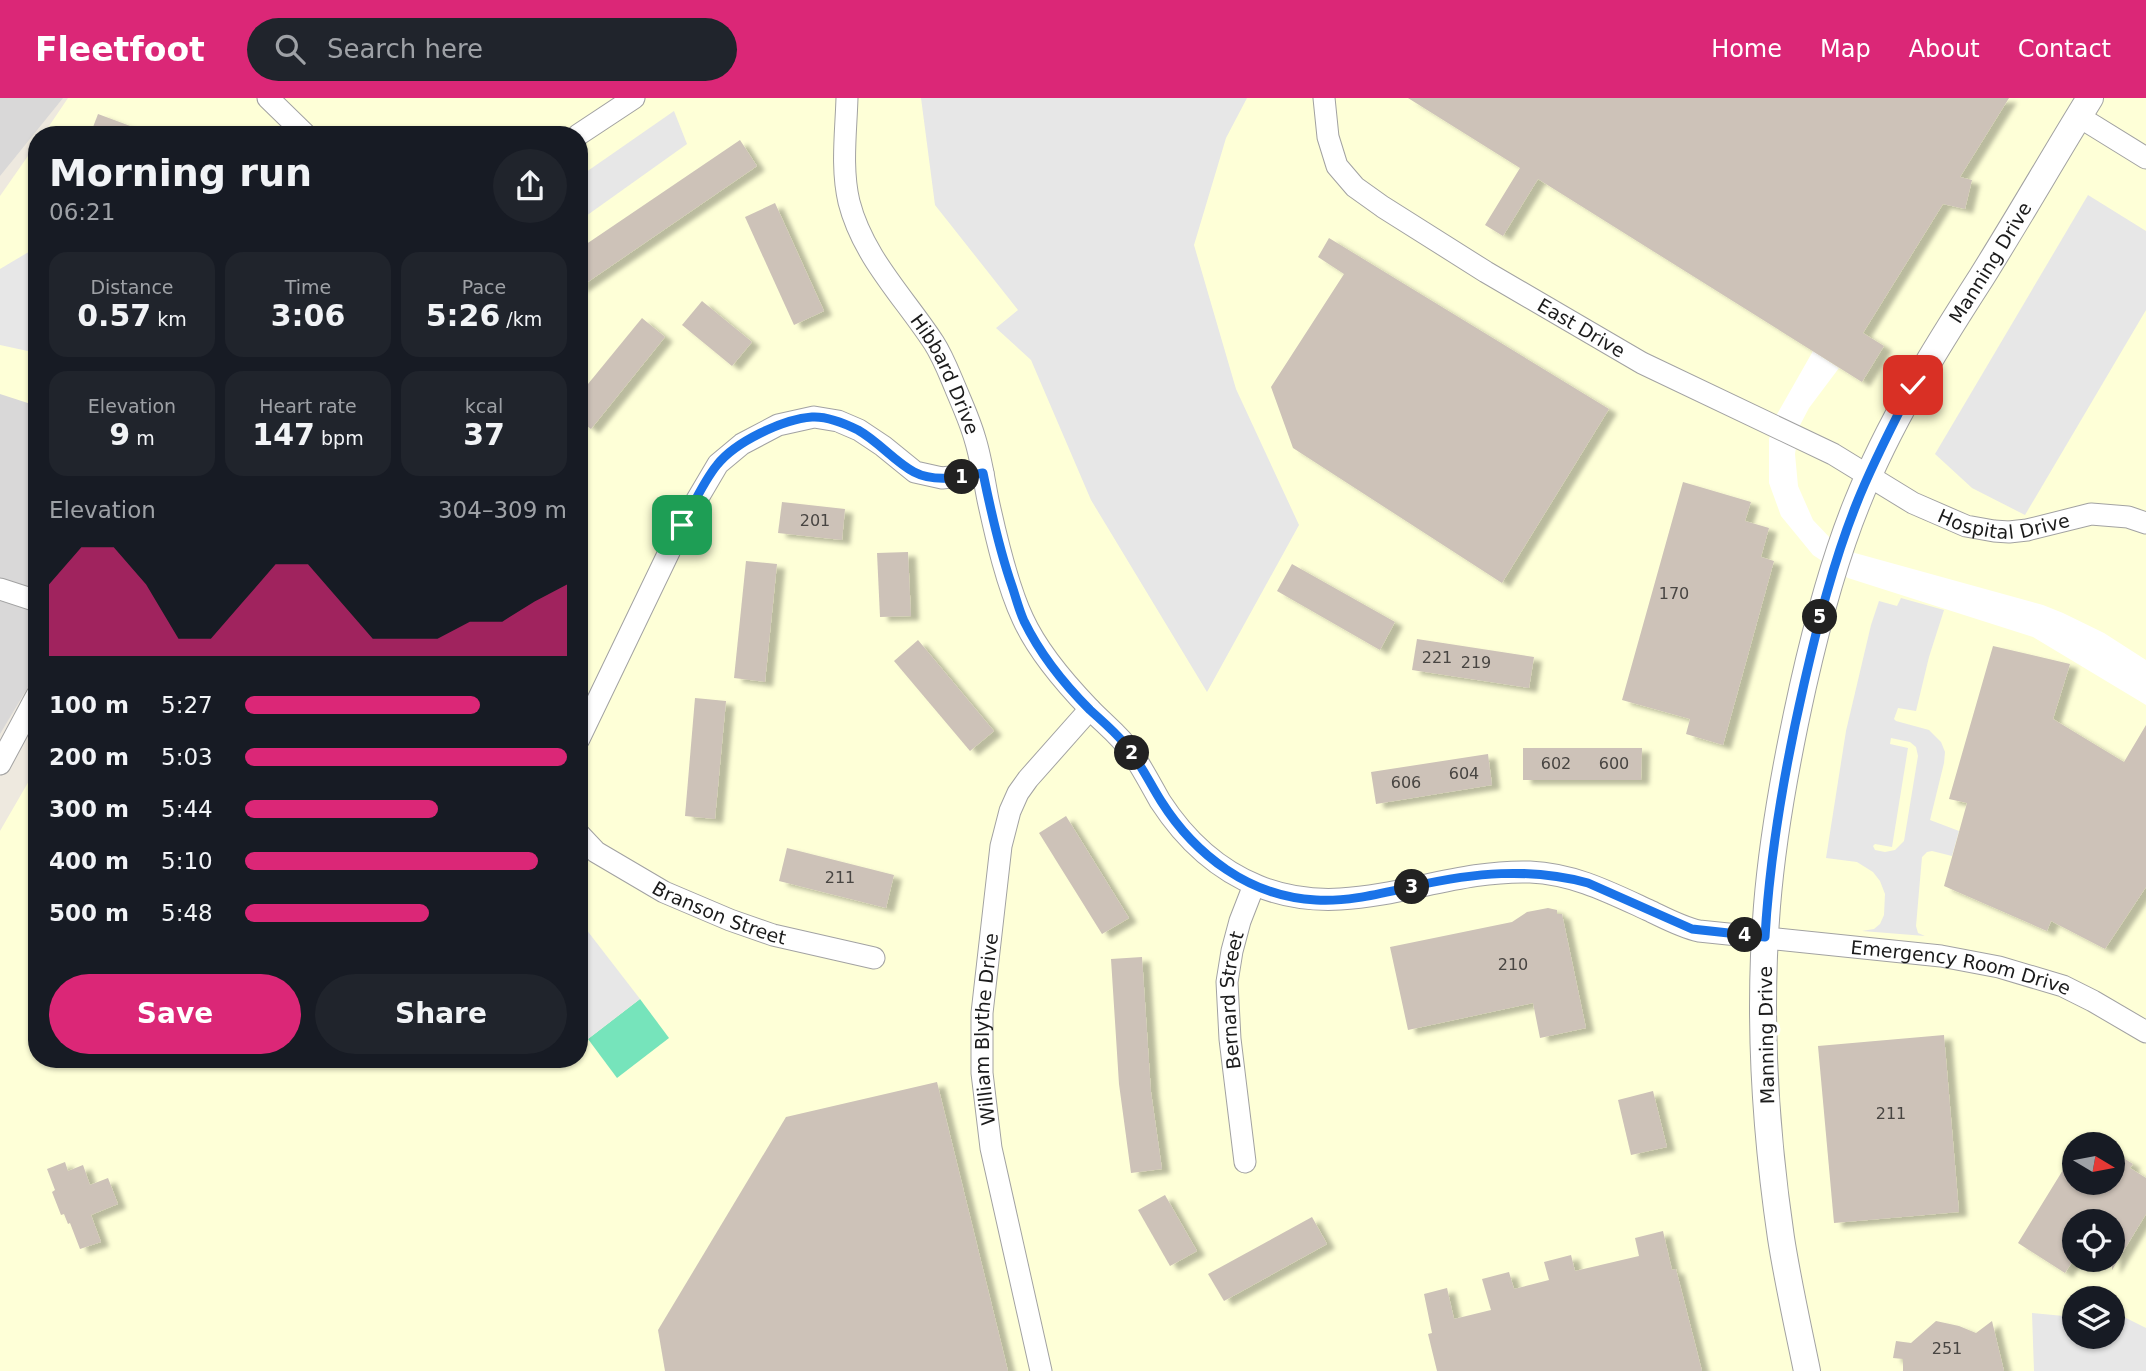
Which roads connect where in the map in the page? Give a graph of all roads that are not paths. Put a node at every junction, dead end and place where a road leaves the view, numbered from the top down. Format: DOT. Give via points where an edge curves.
graph roads {
  1 [pos="268,98"];
  2 [pos="634,98"];
  3 [pos="847,98"];
  4 [pos="1324,98"];
  5 [pos="2084,107"];
  6 [pos="297,126"];
  7 [pos="588,128"];
  8 [pos="2146,158"];
  9 [pos="983,473"];
  10 [pos="1869,476"];
  11 [pos="2146,523"];
  12 [pos="0,589"];
  13 [pos="28,598"];
  14 [pos="1090,709"];
  15 [pos="28,712"];
  16 [pos="588,720"];
  17 [pos="0,764"];
  18 [pos="588,844"];
  19 [pos="1254,885"];
  20 [pos="1765,937"];
  21 [pos="874,958"];
  22 [pos="2146,1032"];
  23 [pos="1245,1162"];
  24 [pos="1041,1371"];
  25 [pos="1807,1371"];
  1 -- 6 [label="street"];
  2 -- 7 [label="street"];
  3 -- 9 [label="street, Hibbard Drive" via="845,173 856,224 868,250 936,346 976,440"];
  4 -- 10 [label="street, East Drive" via="1337,166 1354,187 1642,363 1833,454"];
  5 -- 8 [label="street"];
  5 -- 10 [label="street, Manning Drive" via="1913,385"];
  9 -- 14 [label="street, Hibbard Drive" via="996,538 1022,618 1051,664"];
  9 -- 16 [label="street" via="942,478 915,472 859,430 814,417 778,425 743,444 718,464 682,525"];
  10 -- 11 [label="street, Hospital Drive" via="1913,503 1979,529 2027,530 2091,514"];
  10 -- 20 [label="street, Manning Drive" via="1831,578 1792,734 1777,818"];
  12 -- 13 [label="street"];
  14 -- 19 [label="street, Hibbard Drive" via="1128,747 1194,844"];
  14 -- 24 [label="street, William Blythe Drive" via="1028,779 1010,811 1001,846 982,1013 982,1073 990,1148"];
  15 -- 17 [label="street"];
  18 -- 21 [label="street, Branson Street" via="653,885 719,915 773,935"];
  19 -- 20 [label="street, Hibbard Drive" via="1293,898 1334,901 1468,876 1533,873 1588,883 1692,929"];
  19 -- 23 [label="street, Bernard Street" via="1227,982"];
  20 -- 22 [label="street, Emergency Room Drive" via="1951,958 2010,970 2063,986"];
  20 -- 25 [label="street, Manning Drive" via="1770,1146 1781,1236"];
}
